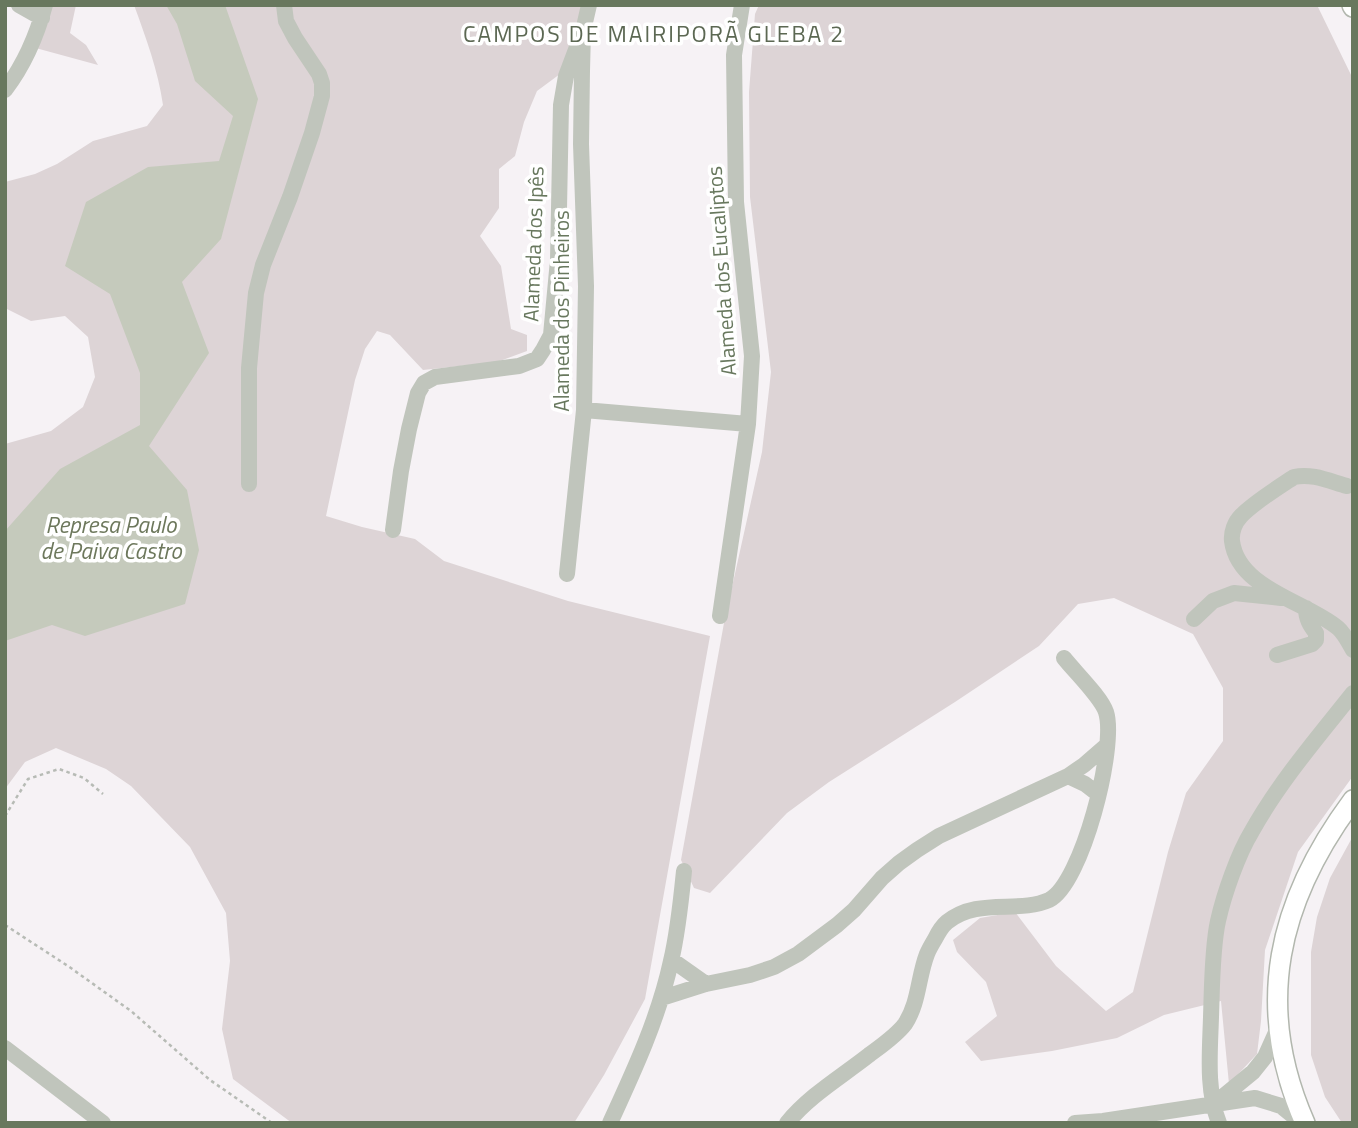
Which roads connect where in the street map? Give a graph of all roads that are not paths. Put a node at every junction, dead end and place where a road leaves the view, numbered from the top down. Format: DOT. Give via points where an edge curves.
graph roads {
  1 [pos="19,5"];
  2 [pos="284,5"];
  3 [pos="589,5"];
  4 [pos="742,5"];
  5 [pos="43,12"];
  6 [pos="583,31"];
  7 [pos="5,90"];
  8 [pos="584,410"];
  9 [pos="748,424"];
  10 [pos="249,484"];
  11 [pos="1346,486"];
  12 [pos="393,530"];
  13 [pos="567,574"];
  14 [pos="1286,599"];
  15 [pos="1306,608"];
  16 [pos="720,616"];
  17 [pos="1194,619"];
  18 [pos="1346,631"];
  19 [pos="1353,650"];
  20 [pos="1278,655"];
  21 [pos="1063,658"];
  22 [pos="1353,692"];
  23 [pos="1107,745"];
  24 [pos="1068,776"];
  25 [pos="1098,794"];
  26 [pos="1353,800"];
  27 [pos="684,871"];
  28 [pos="672,960"];
  29 [pos="706,984"];
  30 [pos="662,998"];
  31 [pos="1278,1028"];
  32 [pos="5,1048"];
  33 [pos="1213,1105"];
  34 [pos="103,1123"];
  35 [pos="610,1123"];
  36 [pos="787,1123"];
  37 [pos="1075,1123"];
  38 [pos="1219,1123"];
  39 [pos="1303,1123"];
  1 -- 5 [label="street"];
  2 -- 10 [label="street" via="286,21 319,74 322,96 256,293 249,368"];
  3 -- 6 [label="street, Alameda dos Pinheiros"];
  4 -- 9 [label="street, Alameda dos Eucaliptos" via="734,55 736,202 752,356"];
  5 -- 7 [label="street" via="19,71"];
  6 -- 8 [label="street, Alameda dos Pinheiros"];
  6 -- 12 [label="street, Alameda dos Ipês" via="561,105 558,260 551,335 537,359 519,366 435,377 425,383 409,429"];
  8 -- 9 [label="street"];
  8 -- 13 [label="street, Alameda dos Pinheiros"];
  9 -- 16 [label="street, Alameda dos Eucaliptos"];
  11 -- 14 [label="street" via="1314,476 1294,477 1235,525 1233,544 1243,568"];
  14 -- 15 [label="street"];
  14 -- 17 [label="street" via="1234,593 1213,601"];
  15 -- 18 [label="street"];
  15 -- 20 [label="street" via="1316,640"];
  18 -- 19 [label="street"];
  21 -- 23 [label="street" via="1100,702 1107,721"];
  22 -- 33 [label="street" via="1271,799 1250,833 1231,882 1218,922 1214,955"];
  23 -- 24 [label="street"];
  23 -- 25 [label="street"];
  24 -- 25 [label="street"];
  24 -- 29 [label="street" via="917,850 882,878 837,925 798,954 750,975"];
  25 -- 36 [label="street" via="1083,849 1066,884 1052,898 1035,905 988,906 947,922 927,955 912,1012 903,1027 799,1108"];
  26 -- 31 [label="main road" via="1322,844 1292,910 1280,963"];
  27 -- 28 [label="street"];
  28 -- 29 [label="street"];
  28 -- 30 [label="street"];
  29 -- 30 [label="street"];
  30 -- 35 [label="street"];
  31 -- 33 [label="street" via="1253,1072"];
  31 -- 39 [label="main road" via="1284,1066"];
  32 -- 34 [label="street"];
  33 -- 37 [label="street"];
  33 -- 38 [label="street"];
  33 -- 39 [label="street" via="1255,1098 1281,1106"];
}
